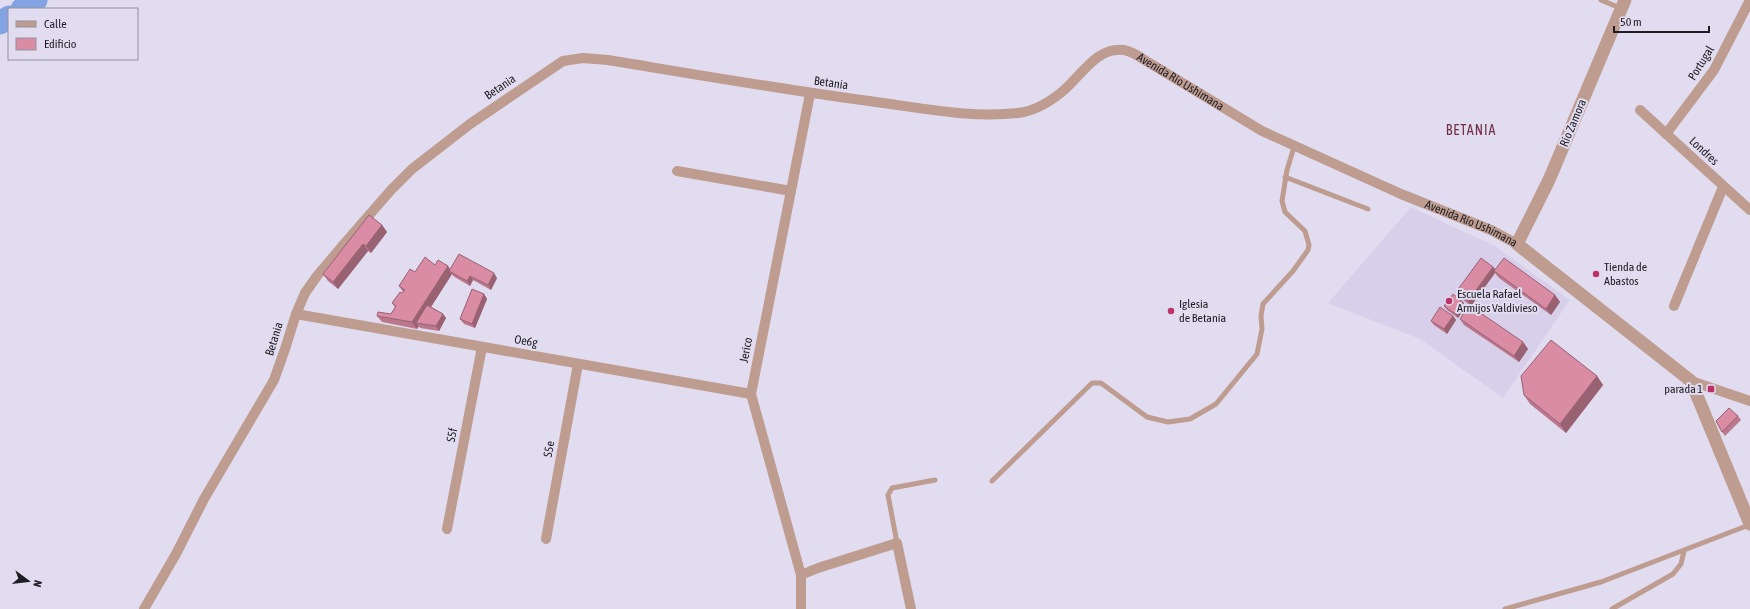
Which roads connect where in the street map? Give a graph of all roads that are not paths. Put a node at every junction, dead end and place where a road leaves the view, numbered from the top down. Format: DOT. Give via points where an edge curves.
graph roads {
  1 [pos="1601,0"];
  2 [pos="1750,0"];
  3 [pos="1623,4"];
  4 [pos="1110,51"];
  5 [pos="810,94"];
  6 [pos="1640,110"];
  7 [pos="1666,134"];
  8 [pos="1294,147"];
  9 [pos="677,171"];
  10 [pos="1285,177"];
  11 [pos="1723,187"];
  12 [pos="791,191"];
  13 [pos="1368,209"];
  14 [pos="1750,210"];
  15 [pos="1517,244"];
  16 [pos="1674,306"];
  17 [pos="296,314"];
  18 [pos="482,347"];
  19 [pos="578,364"];
  20 [pos="1691,381"];
  21 [pos="751,394"];
  22 [pos="1750,401"];
  23 [pos="935,480"];
  24 [pos="992,481"];
  25 [pos="1750,524"];
  26 [pos="447,529"];
  27 [pos="546,539"];
  28 [pos="897,543"];
  29 [pos="1684,551"];
  30 [pos="801,575"];
  31 [pos="144,609"];
  32 [pos="801,609"];
  33 [pos="911,609"];
  34 [pos="1505,609"];
  35 [pos="1612,609"];
  1 -- 3 [label="lane"];
  2 -- 7 [label="street, Portugal" via="1714,70"];
  3 -- 15 [label="street, Río Zamora" via="1549,180"];
  4 -- 5 [label="street, Betania" via="1084,68 1053,99 1020,113 993,115 953,112"];
  4 -- 8 [label="street, Avenida Río Ushimana" via="1130,52 1262,131"];
  5 -- 12 [label="street, Jerico"];
  5 -- 17 [label="street, Betania" via="608,60 583,58 563,61 470,124 412,169 390,190 318,276"];
  6 -- 7 [label="street, Londres"];
  7 -- 11 [label="street, Londres"];
  8 -- 10 [label="lane"];
  8 -- 15 [label="street, Avenida Río Ushimana" via="1491,230"];
  9 -- 12 [label="street"];
  10 -- 13 [label="lane"];
  10 -- 24 [label="lane" via="1283,207 1305,231 1308,250 1263,304 1261,335 1256,354 1216,404 1190,419 1168,422 1147,417 1101,383 1092,383"];
  11 -- 14 [label="street, Londres"];
  11 -- 16 [label="street"];
  12 -- 21 [label="street, Jerico"];
  15 -- 20 [label="street, Avenida Río Ushimana"];
  17 -- 18 [label="street, Oe6g"];
  17 -- 31 [label="street, Betania" via="274,380 204,499"];
  18 -- 19 [label="street, Oe6g"];
  18 -- 26 [label="street, S5f"];
  19 -- 21 [label="street, Oe6g"];
  19 -- 27 [label="street, S5e"];
  20 -- 22 [label="street"];
  20 -- 25 [label="street, Avenida Río Ushimana"];
  21 -- 30 [label="street, Jerico"];
  23 -- 28 [label="lane" via="892,488 888,495"];
  25 -- 29 [label="lane"];
  28 -- 30 [label="street"];
  28 -- 33 [label="street"];
  29 -- 34 [label="lane" via="1601,582"];
  29 -- 35 [label="lane" via="1681,564 1673,574"];
  30 -- 32 [label="street, Jerico"];
}
